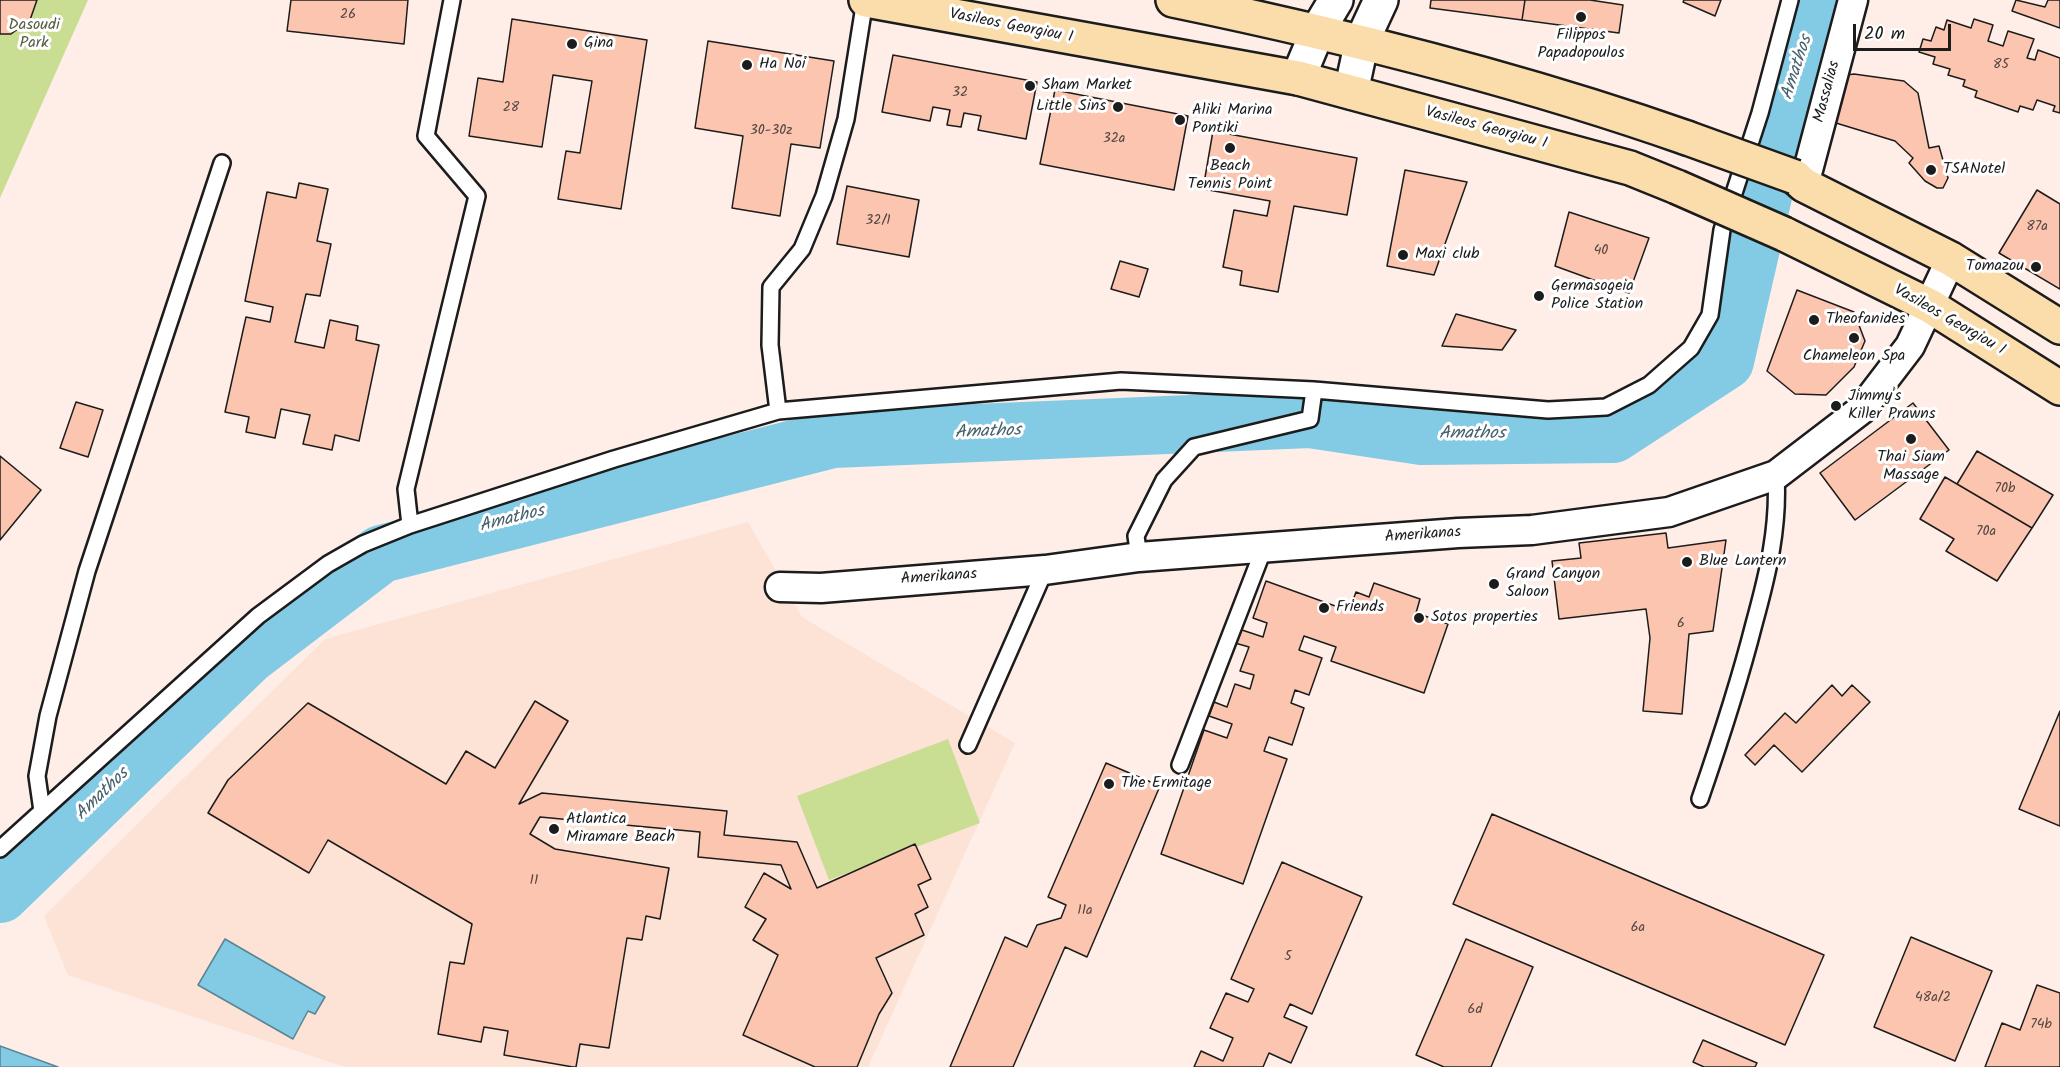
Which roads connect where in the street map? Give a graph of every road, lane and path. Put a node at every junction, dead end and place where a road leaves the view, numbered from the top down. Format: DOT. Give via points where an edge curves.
graph roads {
  1 [pos="452,0"];
  2 [pos="865,0"];
  3 [pos="1173,0"];
  4 [pos="1336,0"];
  5 [pos="1381,0"];
  6 [pos="1790,0"];
  7 [pos="1853,0"];
  8 [pos="1318,30"];
  9 [pos="1362,42"];
  10 [pos="1298,78"];
  11 [pos="1351,92"];
  12 [pos="222,163"];
  13 [pos="1799,181"];
  14 [pos="1951,259"];
  15 [pos="1929,306"];
  16 [pos="2060,327"];
  17 [pos="2060,388"];
  18 [pos="1314,390"];
  19 [pos="778,411"];
  20 [pos="1776,475"];
  21 [pos="410,525"];
  22 [pos="1264,548"];
  23 [pos="1139,557"];
  24 [pos="1046,570"];
  25 [pos="780,587"];
  26 [pos="968,745"];
  27 [pos="1180,765"];
  28 [pos="1700,799"];
  29 [pos="42,811"];
  30 [pos="0,849"];
  1 -- 21 [label="lane" via="426,136 477,196 406,489"];
  2 -- 10 [label="main road, Vasileos Georgiou I"];
  2 -- 19 [label="lane" via="846,119 824,196 802,249 771,287 770,345"];
  3 -- 8 [label="main road"];
  4 -- 8 [label="main road"];
  5 -- 9 [label="main road"];
  6 -- 18 [label="lane" via="1760,113 1722,230 1710,315 1690,348 1649,385 1606,407 1548,410"];
  7 -- 13 [label="street, Massalias"];
  8 -- 9 [label="main road"];
  8 -- 10 [label="main road"];
  9 -- 11 [label="main road"];
  9 -- 13 [label="main road, bridge" via="1687,138"];
  10 -- 11 [label="main road, Vasileos Georgiou I"];
  11 -- 15 [label="main road, Vasileos Georgiou I, bridge" via="1630,168 1784,234"];
  12 -- 29 [label="lane" via="84,582 48,716 38,776"];
  13 -- 14 [label="main road"];
  14 -- 15 [label="street, Amerikanas"];
  14 -- 16 [label="main road"];
  15 -- 17 [label="main road, Vasileos Georgiou I"];
  15 -- 20 [label="street, Amerikanas" via="1910,346 1861,410"];
  18 -- 19 [label="lane" via="1121,381"];
  18 -- 23 [label="lane" via="1310,419 1194,447 1164,480 1136,536"];
  19 -- 21 [label="lane"];
  20 -- 22 [label="street, Amerikanas" via="1669,513 1533,530"];
  20 -- 28 [label="lane" via="1777,530 1764,586 1735,698"];
  21 -- 29 [label="lane" via="337,559 258,616"];
  22 -- 23 [label="street, Amerikanas"];
  22 -- 27 [label="lane"];
  23 -- 24 [label="street, Amerikanas"];
  24 -- 25 [label="street, Amerikanas" via="821,588"];
  24 -- 26 [label="lane"];
  29 -- 30 [label="lane"];
}
